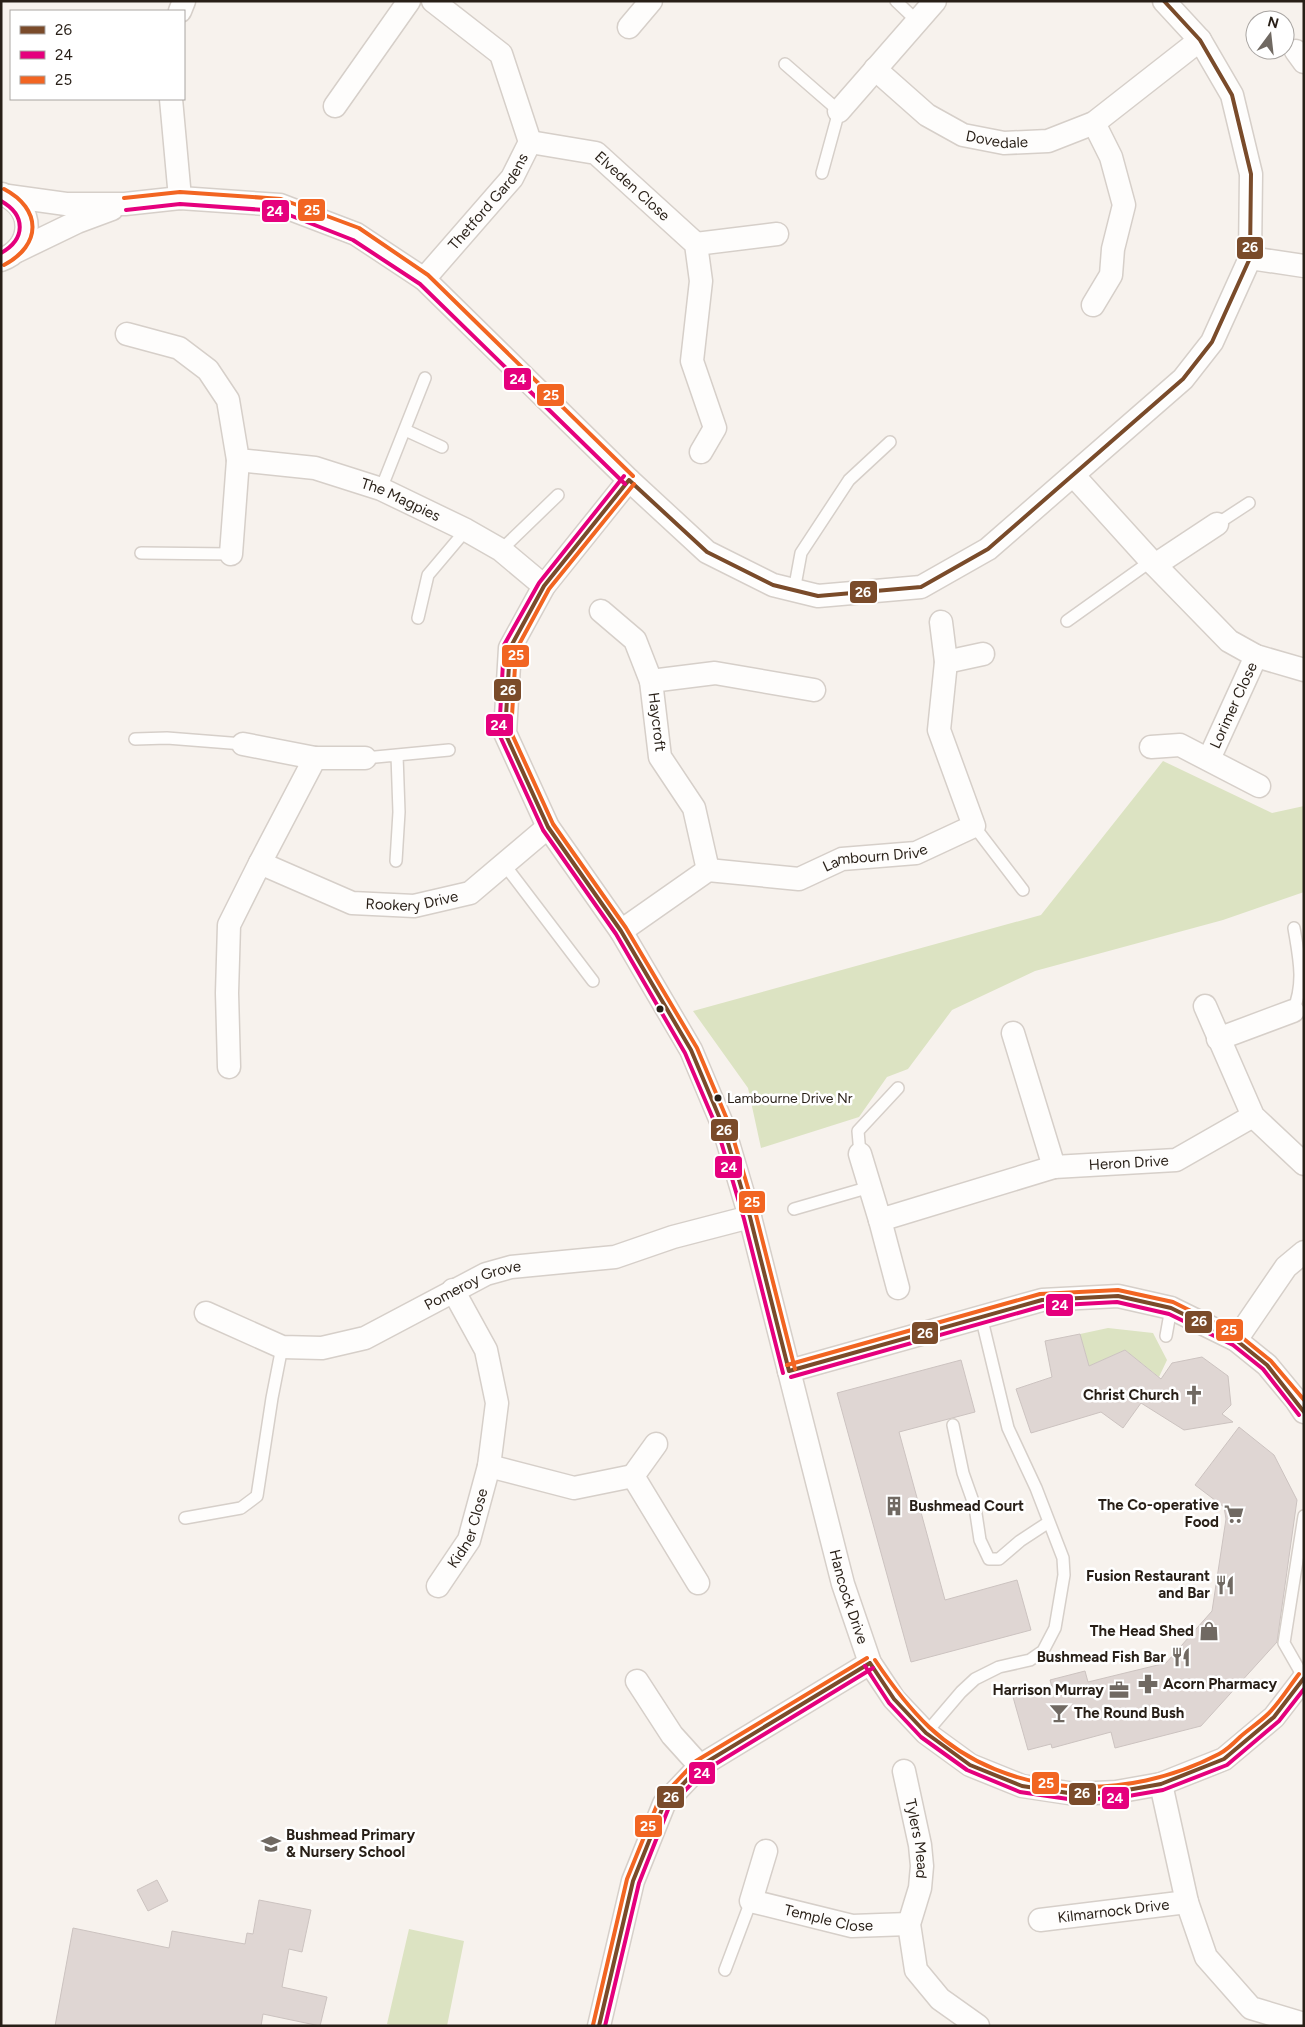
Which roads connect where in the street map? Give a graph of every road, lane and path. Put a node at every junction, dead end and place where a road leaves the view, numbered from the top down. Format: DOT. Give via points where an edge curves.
graph roads {
  1 [pos="408,1"];
  2 [pos="433,1"];
  3 [pos="651,1"];
  4 [pos="896,1"];
  5 [pos="935,1"];
  6 [pos="1164,1"];
  7 [pos="917,21"];
  8 [pos="629,27"];
  9 [pos="1200,40"];
  10 [pos="785,64"];
  11 [pos="875,69"];
  12 [pos="171,100"];
  13 [pos="335,106"];
  14 [pos="839,112"];
  15 [pos="1094,123"];
  16 [pos="530,142"];
  17 [pos="822,173"];
  18 [pos="4,195"];
  19 [pos="180,198"];
  20 [pos="125,204"];
  21 [pos="777,234"];
  22 [pos="696,244"];
  23 [pos="1250,258"];
  24 [pos="7,259"];
  25 [pos="1304,266"];
  26 [pos="424,279"];
  27 [pos="1093,305"];
  28 [pos="127,334"];
  29 [pos="424,378"];
  30 [pos="405,430"];
  31 [pos="890,442"];
  32 [pos="442,447"];
  33 [pos="701,452"];
  34 [pos="238,460"];
  35 [pos="1074,476"];
  36 [pos="629,480"];
  37 [pos="381,489"];
  38 [pos="558,495"];
  39 [pos="1249,503"];
  40 [pos="1217,524"];
  41 [pos="466,530"];
  42 [pos="501,550"];
  43 [pos="141,553"];
  44 [pos="231,554"];
  45 [pos="1153,563"];
  46 [pos="544,586"];
  47 [pos="794,591"];
  48 [pos="601,611"];
  49 [pos="418,618"];
  50 [pos="1067,621"];
  51 [pos="941,622"];
  52 [pos="983,654"];
  53 [pos="1256,656"];
  54 [pos="946,662"];
  55 [pos="1304,670"];
  56 [pos="651,681"];
  57 [pos="814,690"];
  58 [pos="135,739"];
  59 [pos="243,744"];
  60 [pos="1151,747"];
  61 [pos="449,750"];
  62 [pos="397,756"];
  63 [pos="315,758"];
  64 [pos="365,758"];
  65 [pos="1209,759"];
  66 [pos="1259,786"];
  67 [pos="974,826"];
  68 [pos="548,827"];
  69 [pos="396,861"];
  70 [pos="260,863"];
  71 [pos="504,864"];
  72 [pos="708,870"];
  73 [pos="1023,890"];
  74 [pos="1294,928"];
  75 [pos="621,931"];
  76 [pos="593,981"];
  77 [pos="1205,1006"];
  78 [pos="1293,1011"];
  79 [pos="1013,1033"];
  80 [pos="1218,1039"];
  81 [pos="229,1067"];
  82 [pos="898,1088"];
  83 [pos="1253,1116"];
  84 [pos="860,1154"];
  85 [pos="1304,1164"];
  86 [pos="1054,1167"];
  87 [pos="870,1187"];
  88 [pos="794,1209"];
  89 [pos="750,1217"];
  90 [pos="880,1220"];
  91 [pos="1304,1252"];
  92 [pos="898,1288"];
  93 [pos="453,1290"];
  94 [pos="1171,1308"];
  95 [pos="206,1313"];
  96 [pos="981,1316"];
  97 [pos="1166,1336"];
  98 [pos="1236,1340"];
  99 [pos="282,1347"];
  100 [pos="789,1371"];
  101 [pos="1304,1412"];
  102 [pos="953,1425"];
  103 [pos="656,1444"];
  104 [pos="489,1466"];
  105 [pos="633,1476"];
  106 [pos="1304,1516"];
  107 [pos="184,1518"];
  108 [pos="1049,1522"];
  109 [pos="698,1582"];
  110 [pos="438,1586"];
  111 [pos="870,1663"];
  112 [pos="1304,1678"];
  113 [pos="637,1681"];
  114 [pos="926,1733"];
  115 [pos="700,1766"];
  116 [pos="904,1771"];
  117 [pos="1161,1784"];
  118 [pos="766,1851"];
  119 [pos="751,1901"];
  120 [pos="1187,1902"];
  121 [pos="1040,1920"];
  122 [pos="909,1924"];
  123 [pos="726,1970"];
  124 [pos="1304,2024"];
  125 [pos="599,2026"];
  126 [pos="978,2026"];
  1 -- 13 [label="street"];
  2 -- 16 [label="street, Thetford Gardens" via="501,54"];
  3 -- 8 [label="street"];
  4 -- 7 [label="lane"];
  5 -- 7 [label="street"];
  6 -- 9 [label="street"];
  7 -- 11 [label="street"];
  9 -- 15 [label="street, Dovedale"];
  9 -- 23 [label="street" via="1232,96 1251,174"];
  10 -- 14 [label="lane"];
  11 -- 14 [label="street"];
  11 -- 15 [label="street, Dovedale" via="927,115 963,135 1004,143 1048,141"];
  12 -- 19 [label="street"];
  14 -- 17 [label="lane"];
  15 -- 27 [label="street" via="1111,157 1124,206 1113,249 1111,275"];
  16 -- 22 [label="street, Elveden Close" via="596,153"];
  16 -- 26 [label="street, Thetford Gardens" via="512,178"];
  18 -- 20 [label="street" via="66,204"];
  18 -- 24 [label="street" via="16,203 27,222 27,233"];
  19 -- 20 [label="street"];
  19 -- 26 [label="street" via="280,205 356,234"];
  20 -- 24 [label="street" via="78,222"];
  21 -- 22 [label="street"];
  22 -- 33 [label="street" via="701,281 692,361 715,428"];
  23 -- 25 [label="street"];
  23 -- 35 [label="street" via="1212,342 1183,379"];
  26 -- 36 [label="street"];
  28 -- 34 [label="street" via="179,348 208,370 228,400"];
  29 -- 30 [label="lane"];
  30 -- 32 [label="lane"];
  30 -- 37 [label="lane"];
  31 -- 47 [label="lane" via="850,480 801,553"];
  34 -- 37 [label="street, The Magpies" via="315,468"];
  34 -- 44 [label="street"];
  35 -- 45 [label="street, Lorimer Close"];
  35 -- 47 [label="street" via="988,549 921,587 818,596"];
  36 -- 46 [label="street, Hancock Drive"];
  36 -- 47 [label="street" via="707,552 773,585"];
  37 -- 41 [label="street, The Magpies"];
  38 -- 42 [label="lane"];
  39 -- 40 [label="lane"];
  40 -- 45 [label="street"];
  41 -- 42 [label="street, The Magpies"];
  41 -- 49 [label="lane" via="428,575"];
  42 -- 46 [label="street, The Magpies"];
  43 -- 44 [label="lane"];
  45 -- 50 [label="lane"];
  45 -- 53 [label="street, Lorimer Close" via="1229,640"];
  46 -- 68 [label="street, Hancock Drive" via="510,648 505,733"];
  48 -- 56 [label="street, Haycroft" via="635,640"];
  51 -- 54 [label="street"];
  52 -- 54 [label="street"];
  53 -- 55 [label="street, Lorimer Close"];
  53 -- 65 [label="street, Lorimer Close"];
  54 -- 67 [label="street" via="939,730"];
  56 -- 57 [label="street, Haycroft" via="715,673"];
  56 -- 72 [label="street, Haycroft" via="660,756 694,808"];
  58 -- 59 [label="lane"];
  59 -- 63 [label="street"];
  60 -- 65 [label="street" via="1180,745"];
  61 -- 62 [label="lane"];
  62 -- 64 [label="lane"];
  62 -- 69 [label="lane" via="400,812"];
  63 -- 64 [label="street"];
  63 -- 70 [label="street"];
  65 -- 66 [label="street, Lorimer Close"];
  67 -- 72 [label="street, Lambourn Drive" via="916,853 842,859 799,879"];
  67 -- 73 [label="lane"];
  68 -- 71 [label="street, Rookery Drive"];
  68 -- 75 [label="street, Hancock Drive"];
  70 -- 71 [label="street, Rookery Drive" via="352,903 414,906 470,893"];
  70 -- 81 [label="street" via="229,925"];
  71 -- 76 [label="lane"];
  72 -- 75 [label="street"];
  74 -- 78 [label="lane" via="1302,971 1300,998"];
  75 -- 89 [label="street, Hancock Drive" via="691,1050 724,1126"];
  77 -- 80 [label="street"];
  78 -- 80 [label="street"];
  79 -- 86 [label="street"];
  80 -- 83 [label="street"];
  82 -- 84 [label="lane" via="858,1131"];
  83 -- 85 [label="street"];
  83 -- 86 [label="street, Heron Drive" via="1176,1160"];
  84 -- 87 [label="street"];
  86 -- 90 [label="street, Heron Drive"];
  87 -- 88 [label="lane"];
  87 -- 90 [label="street"];
  89 -- 93 [label="street, Pomeroy Grove" via="673,1237 615,1257 511,1267 486,1274"];
  89 -- 100 [label="street, Hancock Drive"];
  90 -- 92 [label="street"];
  91 -- 98 [label="street" via="1286,1267"];
  93 -- 99 [label="street, Pomeroy Grove" via="365,1338 322,1348"];
  93 -- 104 [label="street, Kidner Close" via="486,1350 497,1402"];
  94 -- 96 [label="street" via="1118,1296 1042,1300"];
  94 -- 97 [label="lane"];
  94 -- 98 [label="street"];
  95 -- 99 [label="street, Pomeroy Grove"];
  96 -- 100 [label="street"];
  96 -- 108 [label="lane" via="1008,1428"];
  98 -- 101 [label="street" via="1267,1365"];
  99 -- 107 [label="lane" via="256,1496 241,1508"];
  100 -- 111 [label="street, Hancock Drive" via="843,1584"];
  102 -- 108 [label="lane" via="963,1472 975,1507 980,1540 989,1558 999,1559"];
  103 -- 105 [label="street"];
  104 -- 105 [label="street" via="574,1488"];
  104 -- 110 [label="street, Kidner Close" via="469,1540"];
  105 -- 109 [label="street"];
  106 -- 112 [label="lane" via="1284,1643"];
  108 -- 114 [label="lane" via="1063,1558 1064,1576 1056,1628 1043,1651 1030,1660 999,1667 975,1678"];
  111 -- 114 [label="street, Hancock Drive" via="894,1699"];
  111 -- 115 [label="street"];
  112 -- 117 [label="street, Hancock Drive" via="1274,1716 1224,1759"];
  113 -- 115 [label="street" via="672,1735"];
  114 -- 117 [label="street, Hancock Drive" via="970,1765 1022,1786 1076,1794 1116,1792"];
  115 -- 125 [label="street" via="664,1804 633,1881"];
  116 -- 122 [label="street, Tylers Mead" via="922,1866 920,1888"];
  117 -- 120 [label="street, Kilmarnock Drive"];
  118 -- 119 [label="street"];
  119 -- 122 [label="street, Temple Close" via="852,1926"];
  119 -- 123 [label="lane"];
  120 -- 121 [label="street, Kilmarnock Drive"];
  120 -- 124 [label="street, Kilmarnock Drive" via="1206,1957 1252,2008"];
  122 -- 126 [label="street, Tylers Mead" via="916,1970 940,1998"];
}
